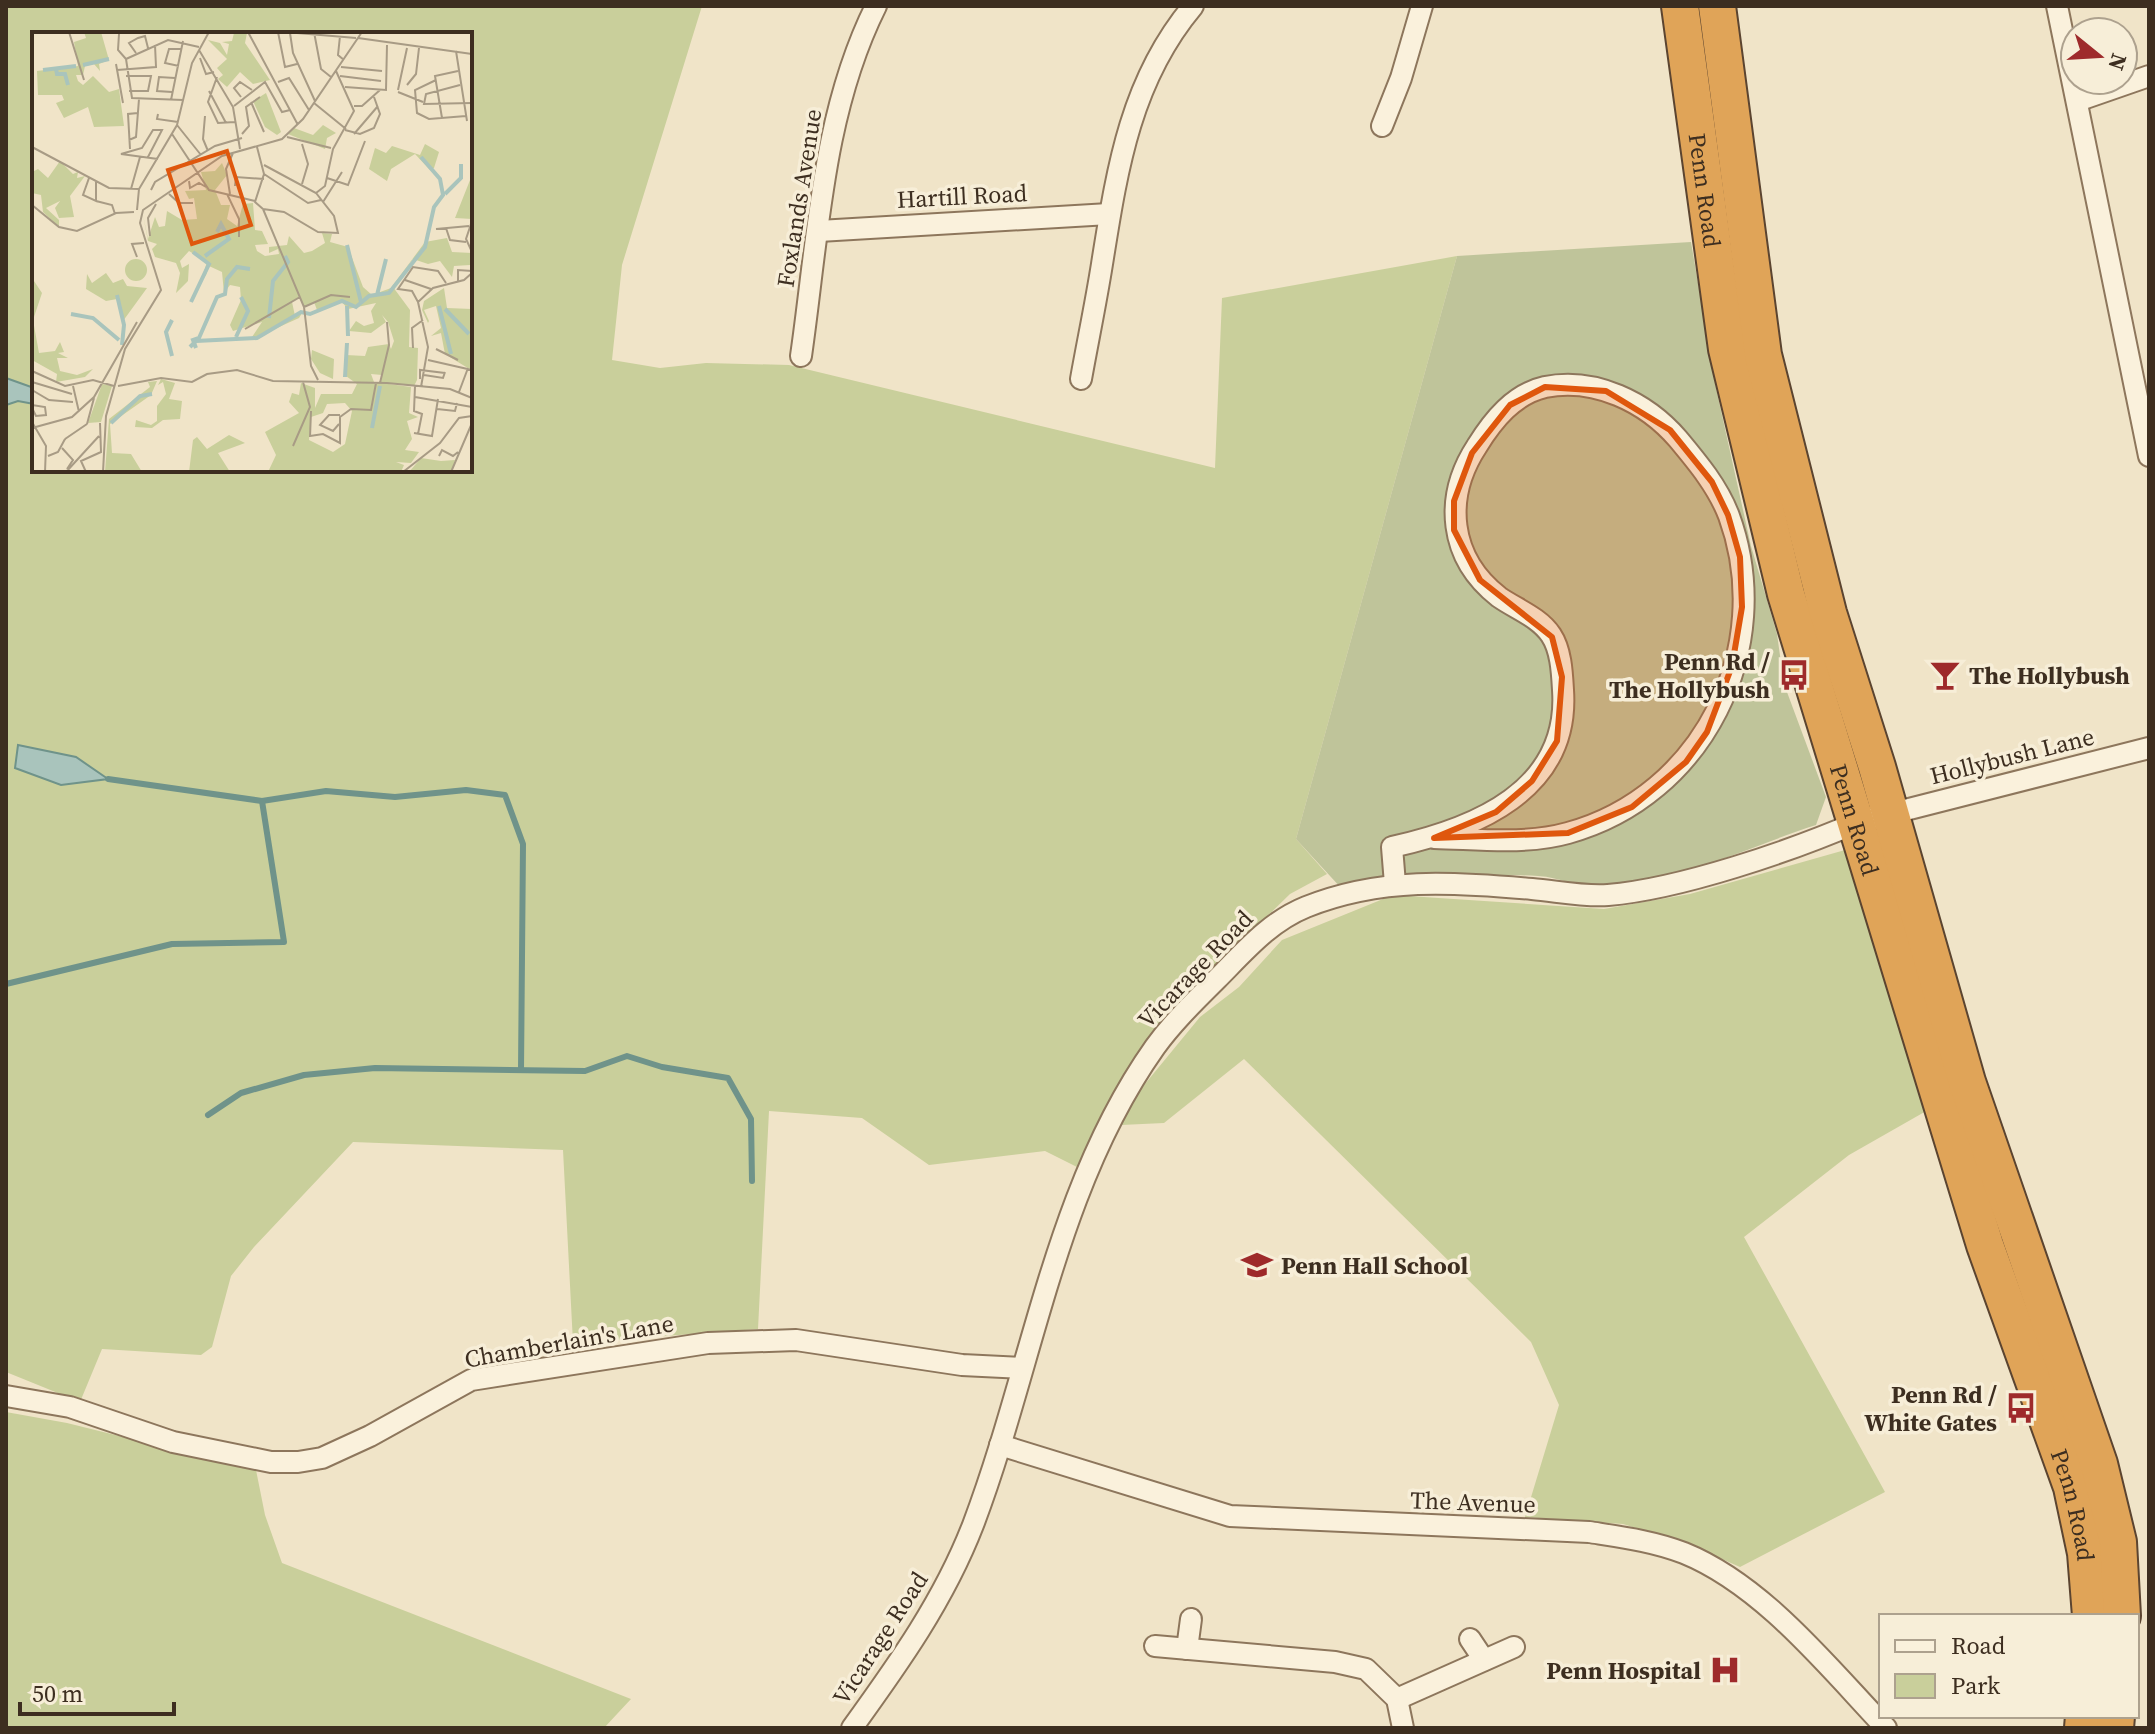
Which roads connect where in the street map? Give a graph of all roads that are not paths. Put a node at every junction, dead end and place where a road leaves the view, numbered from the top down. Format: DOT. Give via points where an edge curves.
graph roads {
  1 [pos="876,6"];
  2 [pos="1193,6"];
  3 [pos="1422,6"];
  4 [pos="1680,6"];
  5 [pos="1717,6"];
  6 [pos="2057,6"];
  7 [pos="2149,76"];
  8 [pos="2077,101"];
  9 [pos="1382,126"];
  10 [pos="1109,214"];
  11 [pos="819,231"];
  12 [pos="801,356"];
  13 [pos="1081,379"];
  14 [pos="2144,414"];
  15 [pos="2149,456"];
  16 [pos="2149,748"];
  17 [pos="1873,818"];
  18 [pos="1434,838"];
  19 [pos="1395,884"];
  20 [pos="1021,1368"];
  21 [pos="6,1396"];
  22 [pos="1000,1445"];
  23 [pos="2091,1614"];
  24 [pos="2122,1614"];
  25 [pos="1191,1619"];
  26 [pos="1470,1639"];
  27 [pos="1155,1646"];
  28 [pos="1514,1647"];
  29 [pos="1187,1649"];
  30 [pos="1484,1660"];
  31 [pos="1397,1699"];
  32 [pos="852,1728"];
  33 [pos="1403,1728"];
  34 [pos="1886,1728"];
  1 -- 11 [label="street, Foxlands Avenue" via="840,105 827,157"];
  2 -- 10 [label="street" via="1165,46 1130,116"];
  3 -- 9 [label="street"];
  4 -- 17 [label="highway, Penn Road" via="1727,349 1786,594"];
  5 -- 17 [label="highway, Penn Road" via="1763,355 1828,613 1877,767"];
  6 -- 8 [label="street"];
  7 -- 8 [label="street"];
  8 -- 14 [label="street"];
  10 -- 11 [label="street, Hartill Road"];
  10 -- 13 [label="street"];
  11 -- 12 [label="street, Foxlands Avenue"];
  14 -- 15 [label="street"];
  16 -- 17 [label="street, Hollybush Lane"];
  17 -- 19 [label="street, Vicarage Road" via="1668,885 1606,895 1456,882"];
  17 -- 23 [label="highway, Penn Road" via="1985,1245 2072,1487 2086,1553"];
  17 -- 24 [label="highway, Penn Road" via="2099,1464 2118,1542"];
  18 -- 18 [label="street" via="1532,841 1600,823 1665,783 1707,732 1721,702 1742,607 1740,557 1728,515 1712,482 1670,430 1630,400 1584,386 1527,393 1489,427 1472,453 1454,501 1454,530 1480,580 1552,637 1562,677 1562,721 1546,762 1515,798 1496,812"];
  18 -- 19 [label="street" via="1392,847"];
  19 -- 20 [label="street, Vicarage Road" via="1305,908 1271,926 1155,1047 1089,1172"];
  20 -- 21 [label="street, Chamberlain's Lane" via="962,1365 796,1340 708,1343 471,1380 370,1436 322,1458 298,1462 271,1462 173,1442 70,1407"];
  20 -- 22 [label="street, Vicarage Road"];
  22 -- 32 [label="street, Vicarage Road" via="952,1576 921,1632"];
  22 -- 34 [label="street, The Avenue" via="1230,1516 1589,1532 1644,1540 1711,1568 1779,1617"];
  25 -- 29 [label="street"];
  26 -- 30 [label="street"];
  27 -- 29 [label="street"];
  28 -- 30 [label="street"];
  29 -- 31 [label="street" via="1366,1669"];
  30 -- 31 [label="street"];
  31 -- 33 [label="street"];
}
